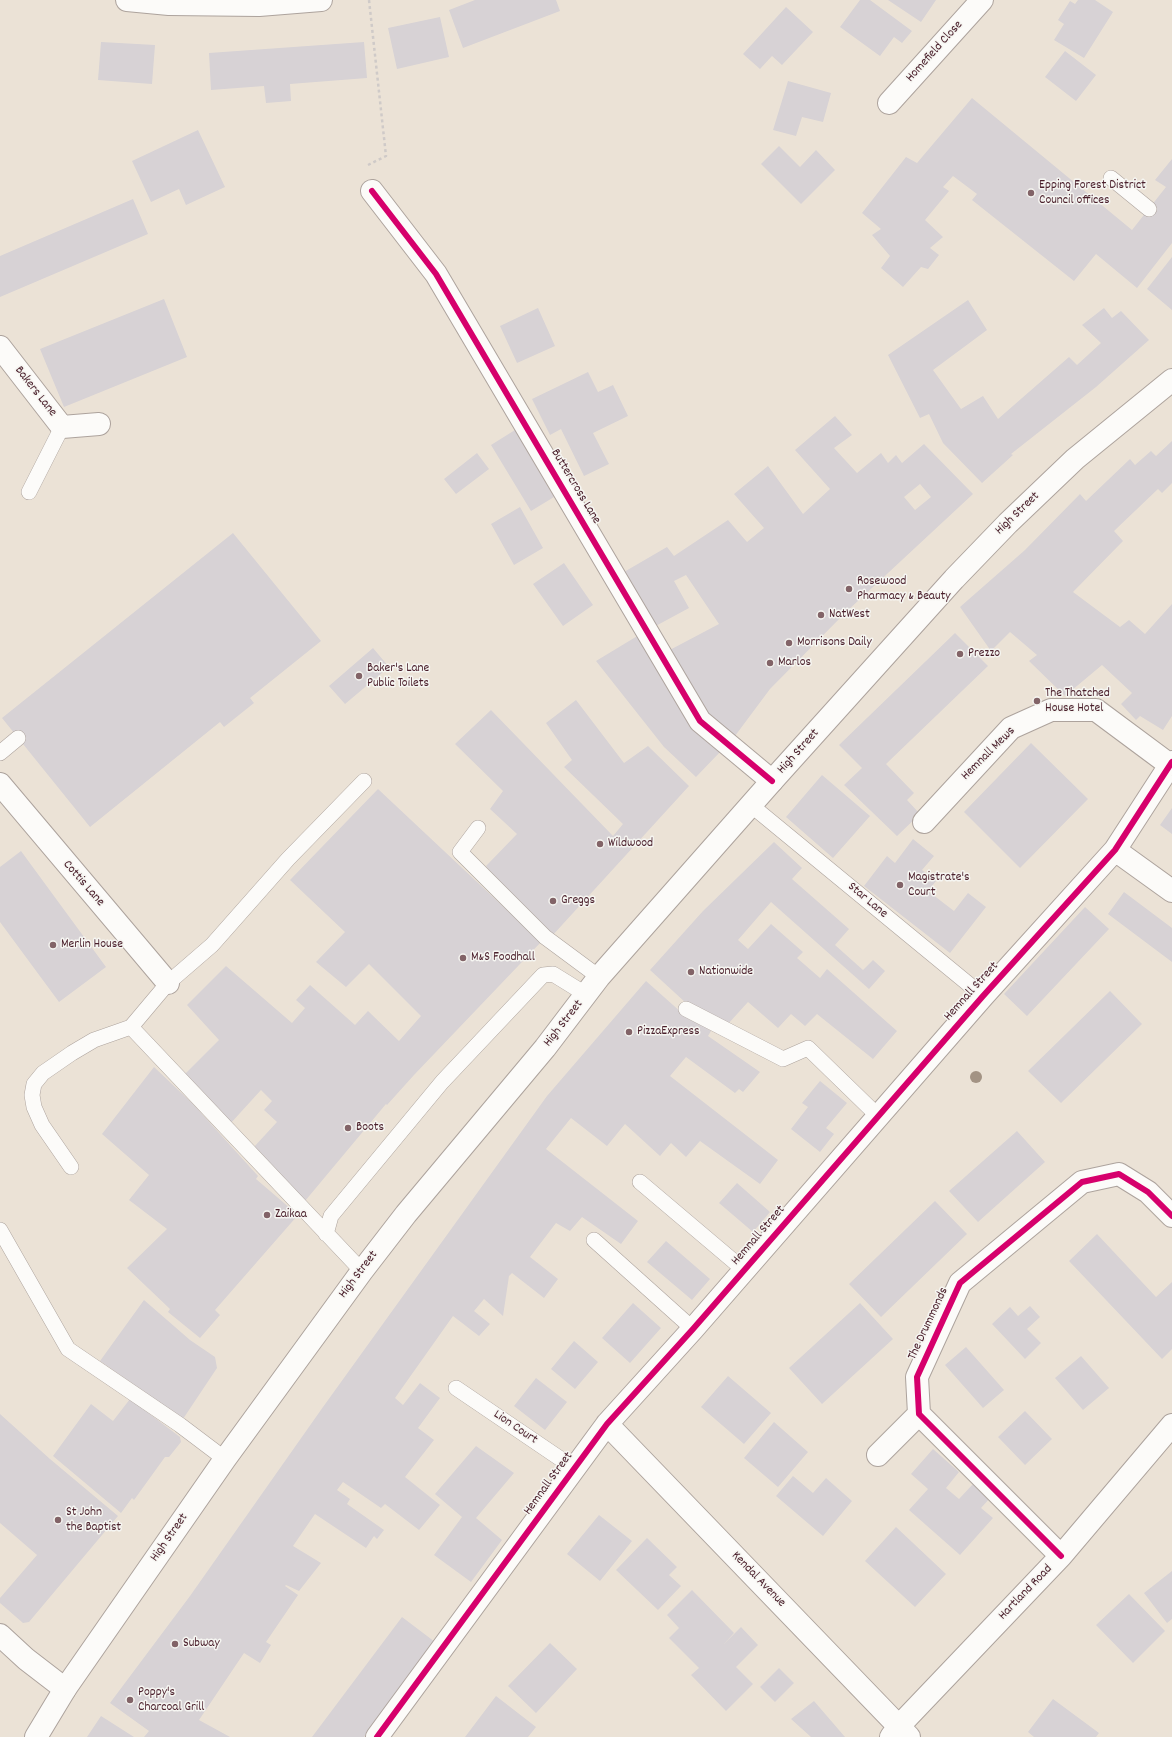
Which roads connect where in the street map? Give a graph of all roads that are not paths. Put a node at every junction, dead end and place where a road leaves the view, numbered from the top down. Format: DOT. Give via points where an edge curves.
graph roads {
  1 [pos="127,0"];
  2 [pos="321,0"];
  3 [pos="982,0"];
  4 [pos="888,103"];
  5 [pos="1111,178"];
  6 [pos="372,191"];
  7 [pos="1149,208"];
  8 [pos="0,347"];
  9 [pos="1172,380"];
  10 [pos="99,424"];
  11 [pos="62,427"];
  12 [pos="29,492"];
  13 [pos="18,738"];
  14 [pos="0,753"];
  15 [pos="1171,764"];
  16 [pos="364,781"];
  17 [pos="772,781"];
  18 [pos="0,784"];
  19 [pos="752,806"];
  20 [pos="924,822"];
  21 [pos="478,828"];
  22 [pos="1115,850"];
  23 [pos="1172,890"];
  24 [pos="168,983"];
  25 [pos="593,986"];
  26 [pos="982,996"];
  27 [pos="686,1009"];
  28 [pos="131,1027"];
  29 [pos="878,1116"];
  30 [pos="71,1167"];
  31 [pos="640,1182"];
  32 [pos="1172,1216"];
  33 [pos="0,1230"];
  34 [pos="326,1234"];
  35 [pos="594,1240"];
  36 [pos="744,1270"];
  37 [pos="362,1271"];
  38 [pos="693,1330"];
  39 [pos="456,1388"];
  40 [pos="919,1414"];
  41 [pos="607,1424"];
  42 [pos="1172,1425"];
  43 [pos="878,1455"];
  44 [pos="225,1459"];
  45 [pos="574,1468"];
  46 [pos="1061,1556"];
  47 [pos="0,1635"];
  48 [pos="65,1689"];
  49 [pos="900,1733"];
  50 [pos="36,1737"];
  51 [pos="377,1737"];
  1 -- 2 [label="street" via="169,4 259,5"];
  3 -- 4 [label="street, Homefield Close"];
  5 -- 7 [label="lane"];
  6 -- 17 [label="street, Buttercross Lane" via="436,274 700,721"];
  8 -- 11 [label="street, Bakers Lane"];
  9 -- 17 [label="street, High Street" via="1075,459 1008,522"];
  10 -- 11 [label="street, Bakers Lane"];
  11 -- 12 [label="lane"];
  13 -- 14 [label="lane"];
  15 -- 20 [label="street, Hemnall Mews" via="1096,710 1051,710 1011,728"];
  15 -- 22 [label="street, Hemnall Street"];
  16 -- 24 [label="lane" via="288,859 212,945"];
  17 -- 19 [label="street, High Street"];
  18 -- 24 [label="street, Cottis Lane"];
  19 -- 25 [label="street, High Street"];
  19 -- 26 [label="lane, Star Lane"];
  21 -- 25 [label="lane" via="460,852"];
  22 -- 23 [label="street"];
  22 -- 26 [label="street, Hemnall Street"];
  24 -- 28 [label="lane"];
  25 -- 34 [label="lane" via="553,974 543,975 442,1082 331,1216"];
  25 -- 37 [label="street, High Street"];
  26 -- 29 [label="street, Hemnall Street"];
  27 -- 29 [label="lane" via="783,1059 808,1048"];
  28 -- 30 [label="lane" via="94,1040 43,1073 34,1084 34,1107 42,1125"];
  28 -- 34 [label="lane"];
  29 -- 36 [label="street, Hemnall Street"];
  31 -- 36 [label="lane"];
  32 -- 40 [label="street, The Drummonds" via="1148,1192 1119,1174 1082,1182 960,1283 917,1377"];
  33 -- 44 [label="lane" via="68,1348"];
  34 -- 37 [label="lane"];
  35 -- 38 [label="lane"];
  36 -- 38 [label="street, Hemnall Street"];
  37 -- 44 [label="street, High Street"];
  38 -- 41 [label="street, Hemnall Street"];
  39 -- 45 [label="lane, Lion Court"];
  40 -- 43 [label="street"];
  40 -- 46 [label="street"];
  41 -- 45 [label="street, Hemnall Street"];
  41 -- 49 [label="street, Kendal Avenue"];
  42 -- 46 [label="street, Hartland Road"];
  44 -- 48 [label="street, High Street"];
  45 -- 51 [label="street, Hemnall Street"];
  46 -- 49 [label="street, Hartland Road"];
  47 -- 48 [label="street"];
  48 -- 50 [label="street, High Street"];
}
